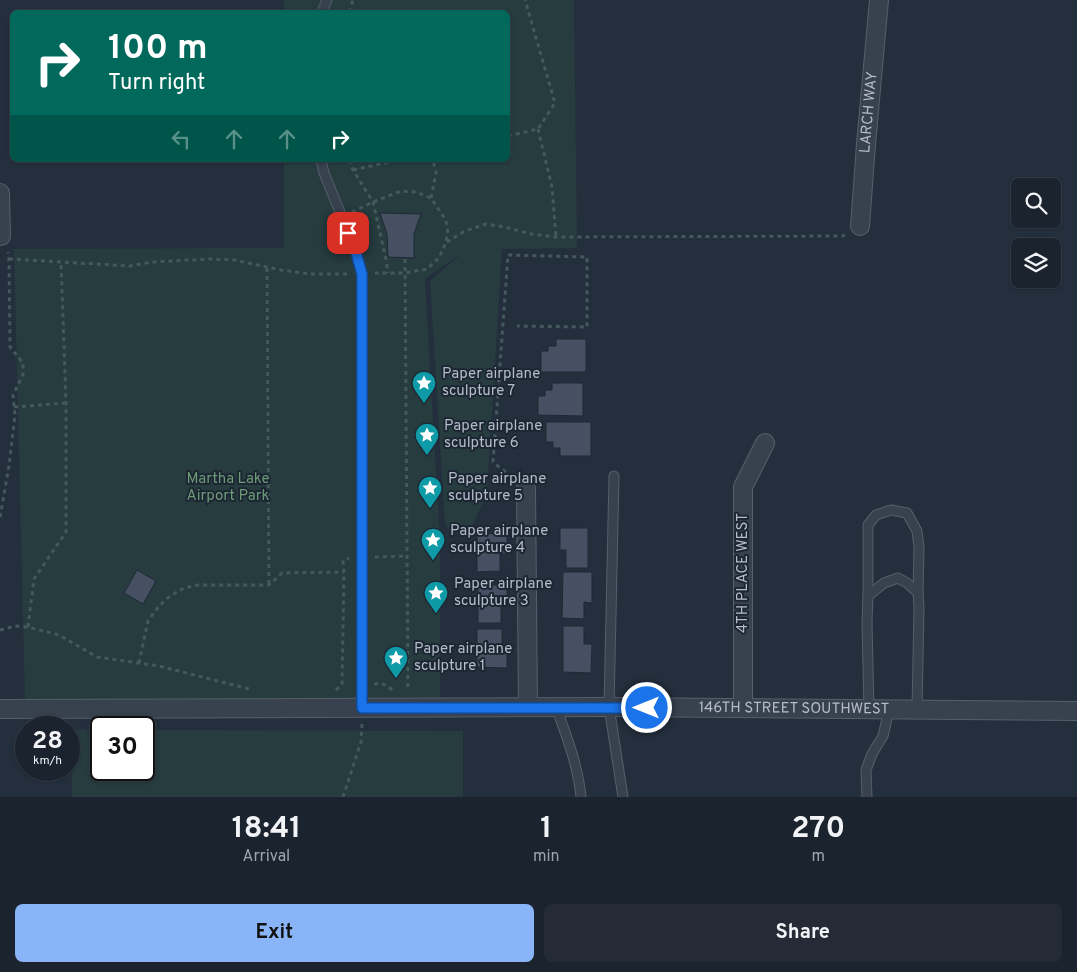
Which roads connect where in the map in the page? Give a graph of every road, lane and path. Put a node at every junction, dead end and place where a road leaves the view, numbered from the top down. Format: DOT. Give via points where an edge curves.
graph roads {
  1 [pos="525,0"];
  2 [pos="879,0"];
  3 [pos="538,129"];
  4 [pos="510,136"];
  5 [pos="321,162"];
  6 [pos="350,162"];
  7 [pos="389,162"];
  8 [pos="433,162"];
  9 [pos="353,170"];
  10 [pos="0,192"];
  11 [pos="431,198"];
  12 [pos="373,202"];
  13 [pos="342,217"];
  14 [pos="860,226"];
  15 [pos="1,236"];
  16 [pos="556,237"];
  17 [pos="446,242"];
  18 [pos="9,260"];
  19 [pos="405,260"];
  20 [pos="61,262"];
  21 [pos="267,268"];
  22 [pos="405,272"];
  23 [pos="388,273"];
  24 [pos="362,274"];
  25 [pos="517,326"];
  26 [pos="66,404"];
  27 [pos="14,407"];
  28 [pos="765,443"];
  29 [pos="614,476"];
  30 [pos="526,488"];
  31 [pos="0,517"];
  32 [pos="407,556"];
  33 [pos="362,557"];
  34 [pos="344,572"];
  35 [pos="269,584"];
  36 [pos="918,593"];
  37 [pos="868,596"];
  38 [pos="28,627"];
  39 [pos="0,630"];
  40 [pos="139,663"];
  41 [pos="254,690"];
  42 [pos="334,692"];
  43 [pos="362,708"];
  44 [pos="406,708"];
  45 [pos="528,708"];
  46 [pos="556,708"];
  47 [pos="609,708"];
  48 [pos="743,708"];
  49 [pos="0,709"];
  50 [pos="869,710"];
  51 [pos="889,710"];
  52 [pos="917,710"];
  53 [pos="1077,711"];
  54 [pos="343,797"];
  55 [pos="581,797"];
  56 [pos="623,797"];
  57 [pos="867,797"];
  1 -- 3 [label="path" via="555,103"];
  2 -- 14 [label="street, LARCH WAY"];
  3 -- 4 [label="path"];
  3 -- 16 [label="path" via="552,187"];
  5 -- 13 [label="lane"];
  6 -- 9 [label="path"];
  7 -- 9 [label="path"];
  8 -- 11 [label="path" via="436,173"];
  9 -- 12 [label="path"];
  10 -- 15 [label="street"];
  11 -- 12 [label="path" via="401,191"];
  11 -- 17 [label="path" via="446,219"];
  12 -- 13 [label="path"];
  12 -- 23 [label="path"];
  13 -- 24 [label="lane"];
  14 -- 16 [label="path" via="843,236"];
  15 -- 18 [label="path"];
  16 -- 17 [label="path" via="486,224"];
  17 -- 22 [label="path" via="439,258 427,269"];
  18 -- 20 [label="path"];
  18 -- 27 [label="path" via="10,347 23,363 23,375 13,394"];
  19 -- 22 [label="path"];
  20 -- 21 [label="path" via="130,266 210,259 234,260"];
  20 -- 26 [label="path"];
  21 -- 24 [label="path" via="311,274"];
  21 -- 35 [label="path"];
  22 -- 23 [label="path"];
  22 -- 32 [label="path"];
  23 -- 24 [label="path"];
  24 -- 33 [label="lane"];
  25 -- 30 [label="path" via="587,326 587,257 508,255 493,462"];
  26 -- 27 [label="path"];
  26 -- 38 [label="path" via="66,532 34,579"];
  27 -- 31 [label="path" via="10,466"];
  28 -- 48 [label="street, 4TH PLACE WEST" via="743,487"];
  29 -- 47 [label="lane"];
  30 -- 45 [label="street"];
  32 -- 33 [label="path"];
  32 -- 44 [label="path"];
  33 -- 34 [label="path" via="342,560"];
  33 -- 43 [label="lane"];
  34 -- 35 [label="path" via="282,573"];
  34 -- 42 [label="path" via="342,684"];
  35 -- 40 [label="path" via="198,585 170,596 148,621"];
  36 -- 37 [label="lane" via="898,578 884,583"];
  36 -- 37 [label="lane" via="917,531 908,513 891,510 876,515 868,525"];
  36 -- 52 [label="lane"];
  37 -- 50 [label="lane"];
  38 -- 39 [label="path"];
  38 -- 40 [label="path" via="59,635 97,657"];
  40 -- 41 [label="path"];
  43 -- 44 [label="street, 146TH STREET SOUTHWEST"];
  43 -- 49 [label="street, 146TH STREET SOUTHWEST"];
  43 -- 54 [label="path" via="361,742"];
  44 -- 45 [label="street, 146TH STREET SOUTHWEST"];
  45 -- 46 [label="street, 146TH STREET SOUTHWEST"];
  46 -- 47 [label="street, 146TH STREET SOUTHWEST"];
  46 -- 55 [label="lane" via="572,752"];
  47 -- 48 [label="street, 146TH STREET SOUTHWEST"];
  47 -- 56 [label="lane"];
  48 -- 50 [label="street, 146TH STREET SOUTHWEST"];
  50 -- 51 [label="street, 146TH STREET SOUTHWEST"];
  51 -- 52 [label="street, 146TH STREET SOUTHWEST"];
  51 -- 57 [label="lane" via="883,736 866,770"];
  52 -- 53 [label="street, 146TH STREET SOUTHWEST"];
}
